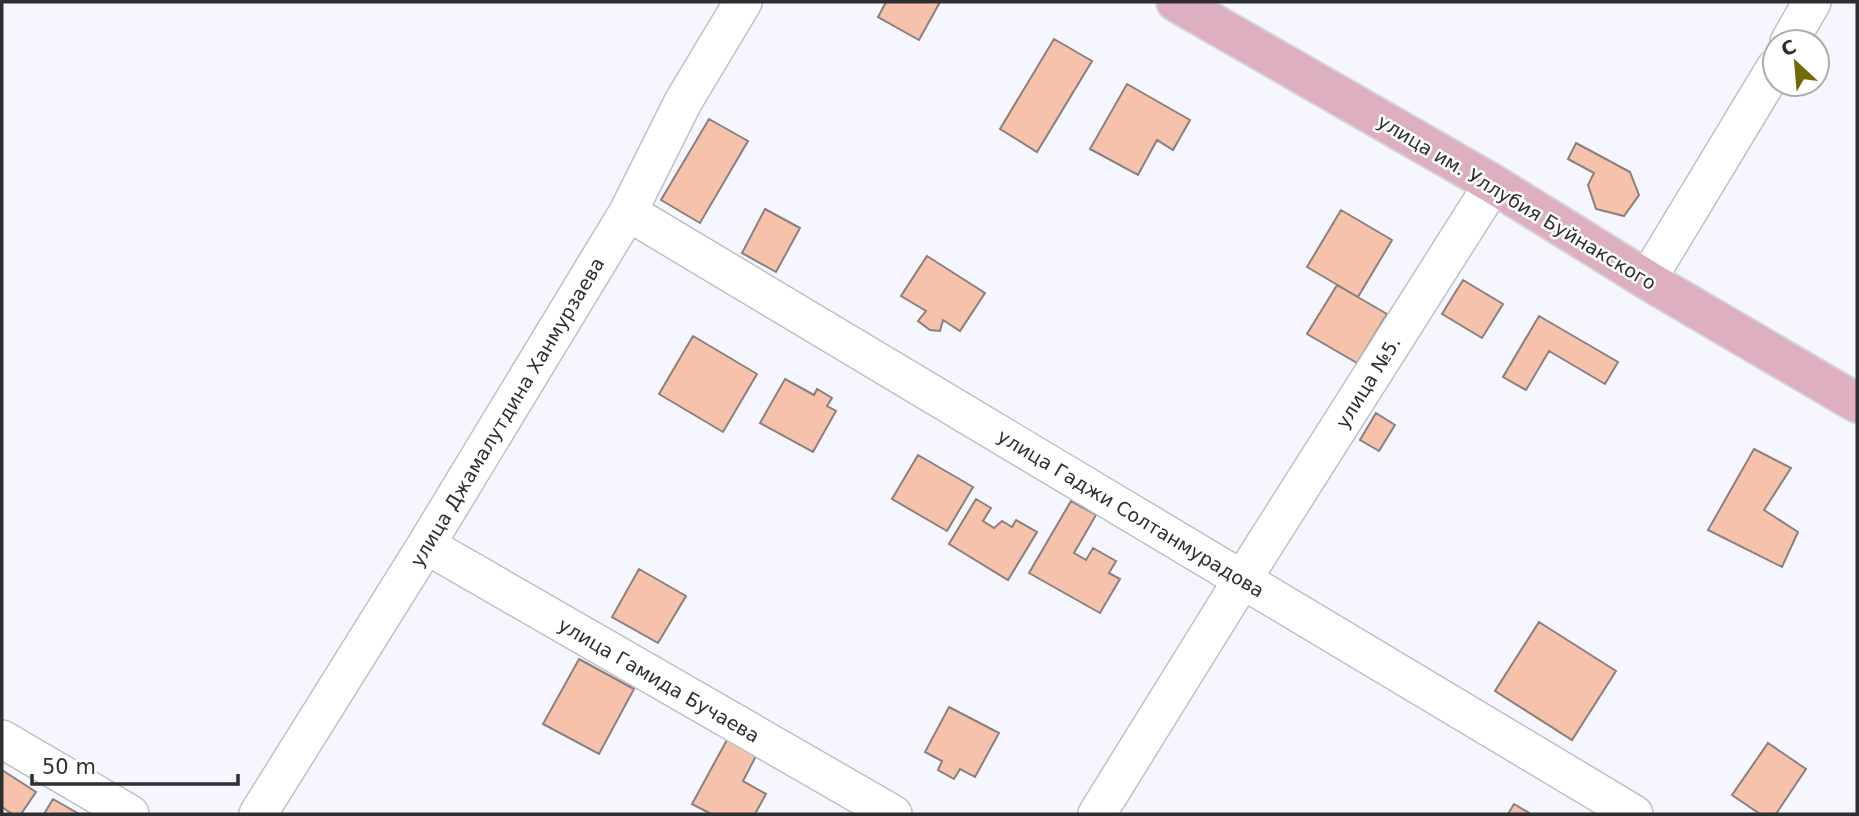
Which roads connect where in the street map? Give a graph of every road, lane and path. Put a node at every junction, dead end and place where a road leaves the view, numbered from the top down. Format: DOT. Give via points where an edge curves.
graph roads {
  1 [pos="743,2"];
  2 [pos="1176,2"];
  3 [pos="1812,2"];
  4 [pos="1797,28"];
  5 [pos="1761,91"];
  6 [pos="1493,184"];
  7 [pos="628,212"];
  8 [pos="1647,280"];
  9 [pos="1857,403"];
  10 [pos="426,545"];
  11 [pos="1242,580"];
  12 [pos="2,739"];
  13 [pos="131,814"];
  14 [pos="258,814"];
  15 [pos="893,814"];
  16 [pos="1097,814"];
  17 [pos="1634,814"];
  1 -- 7 [label="street, улица Джамалутдина Ханмурзаева" via="683,102"];
  2 -- 6 [label="main road, улица им. Уллубия Буйнакского"];
  3 -- 4 [label="street"];
  5 -- 8 [label="street"];
  6 -- 8 [label="main road, улица им. Уллубия Буйнакского"];
  6 -- 11 [label="street, улица №5."];
  7 -- 10 [label="street, улица Джамалутдина Ханмурзаева"];
  7 -- 11 [label="street, улица Гаджи Солтанмурадова"];
  8 -- 9 [label="main road, улица им. Уллубия Буйнакского"];
  10 -- 14 [label="street, улица Джамалутдина Ханмурзаева"];
  10 -- 15 [label="street, улица Гамида Бучаева"];
  11 -- 16 [label="street, улица №5."];
  11 -- 17 [label="street, улица Гаджи Солтанмурадова"];
  12 -- 13 [label="street"];
}
